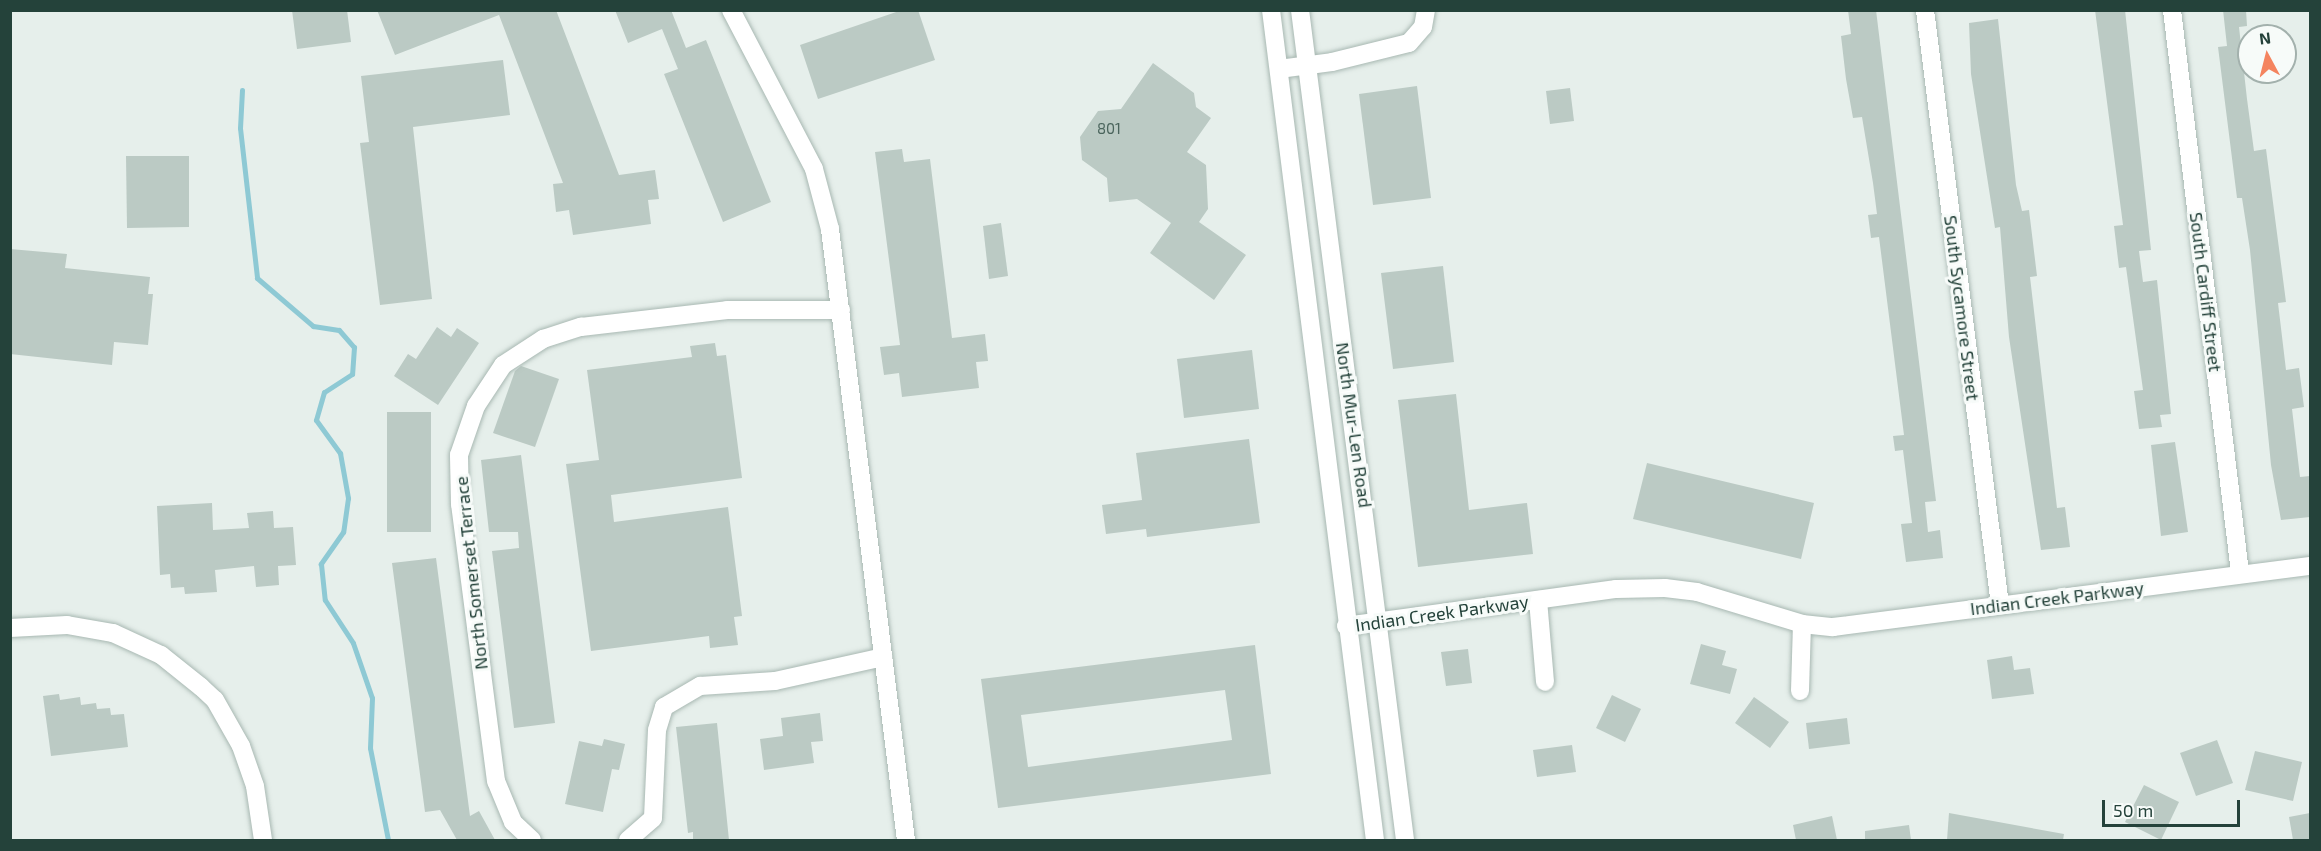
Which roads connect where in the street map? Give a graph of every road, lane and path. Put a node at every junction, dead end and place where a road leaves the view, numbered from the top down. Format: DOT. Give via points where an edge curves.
graph roads {
  1 [pos="731,10"];
  2 [pos="1271,10"];
  3 [pos="1300,10"];
  4 [pos="1426,10"];
  5 [pos="1925,10"];
  6 [pos="2172,10"];
  7 [pos="1307,65"];
  8 [pos="1279,69"];
  9 [pos="842,310"];
  10 [pos="2310,566"];
  11 [pos="2240,573"];
  12 [pos="1538,600"];
  13 [pos="2000,605"];
  14 [pos="1380,622"];
  15 [pos="1802,624"];
  16 [pos="1346,626"];
  17 [pos="10,628"];
  18 [pos="883,657"];
  19 [pos="1545,682"];
  20 [pos="1800,691"];
  21 [pos="263,840"];
  22 [pos="531,840"];
  23 [pos="628,840"];
  24 [pos="906,840"];
  25 [pos="1375,840"];
  26 [pos="1404,840"];
  1 -- 9 [label="street" via="814,168 833,246"];
  2 -- 8 [label="street, North Mur-Len Road"];
  3 -- 7 [label="street, North Mur-Len Road"];
  4 -- 7 [label="street" via="1423,27 1409,43"];
  5 -- 13 [label="street, South Sycamore Street"];
  6 -- 11 [label="street, South Cardiff Street"];
  7 -- 8 [label="street"];
  7 -- 14 [label="street, North Mur-Len Road"];
  8 -- 16 [label="street, North Mur-Len Road"];
  9 -- 18 [label="street"];
  9 -- 22 [label="street, North Somerset Terrace" via="727,310 581,327 543,339 503,365 476,406 459,455 460,504 496,780 513,822"];
  10 -- 11 [label="street, Indian Creek Parkway"];
  11 -- 13 [label="street, Indian Creek Parkway"];
  12 -- 14 [label="street, Indian Creek Parkway"];
  12 -- 15 [label="street, Indian Creek Parkway" via="1665,588 1706,594"];
  12 -- 19 [label="street, Indian Creek Parkway"];
  13 -- 15 [label="street, Indian Creek Parkway" via="1833,627"];
  14 -- 16 [label="street, Indian Creek Parkway"];
  14 -- 26 [label="street, North Mur-Len Road"];
  15 -- 20 [label="street"];
  16 -- 25 [label="street, North Mur-Len Road"];
  17 -- 21 [label="street" via="67,625 113,633 161,655 201,687 215,700 241,746 255,786"];
  18 -- 23 [label="street" via="775,681 700,686 664,707 657,730 653,818"];
  18 -- 24 [label="street"];
}
